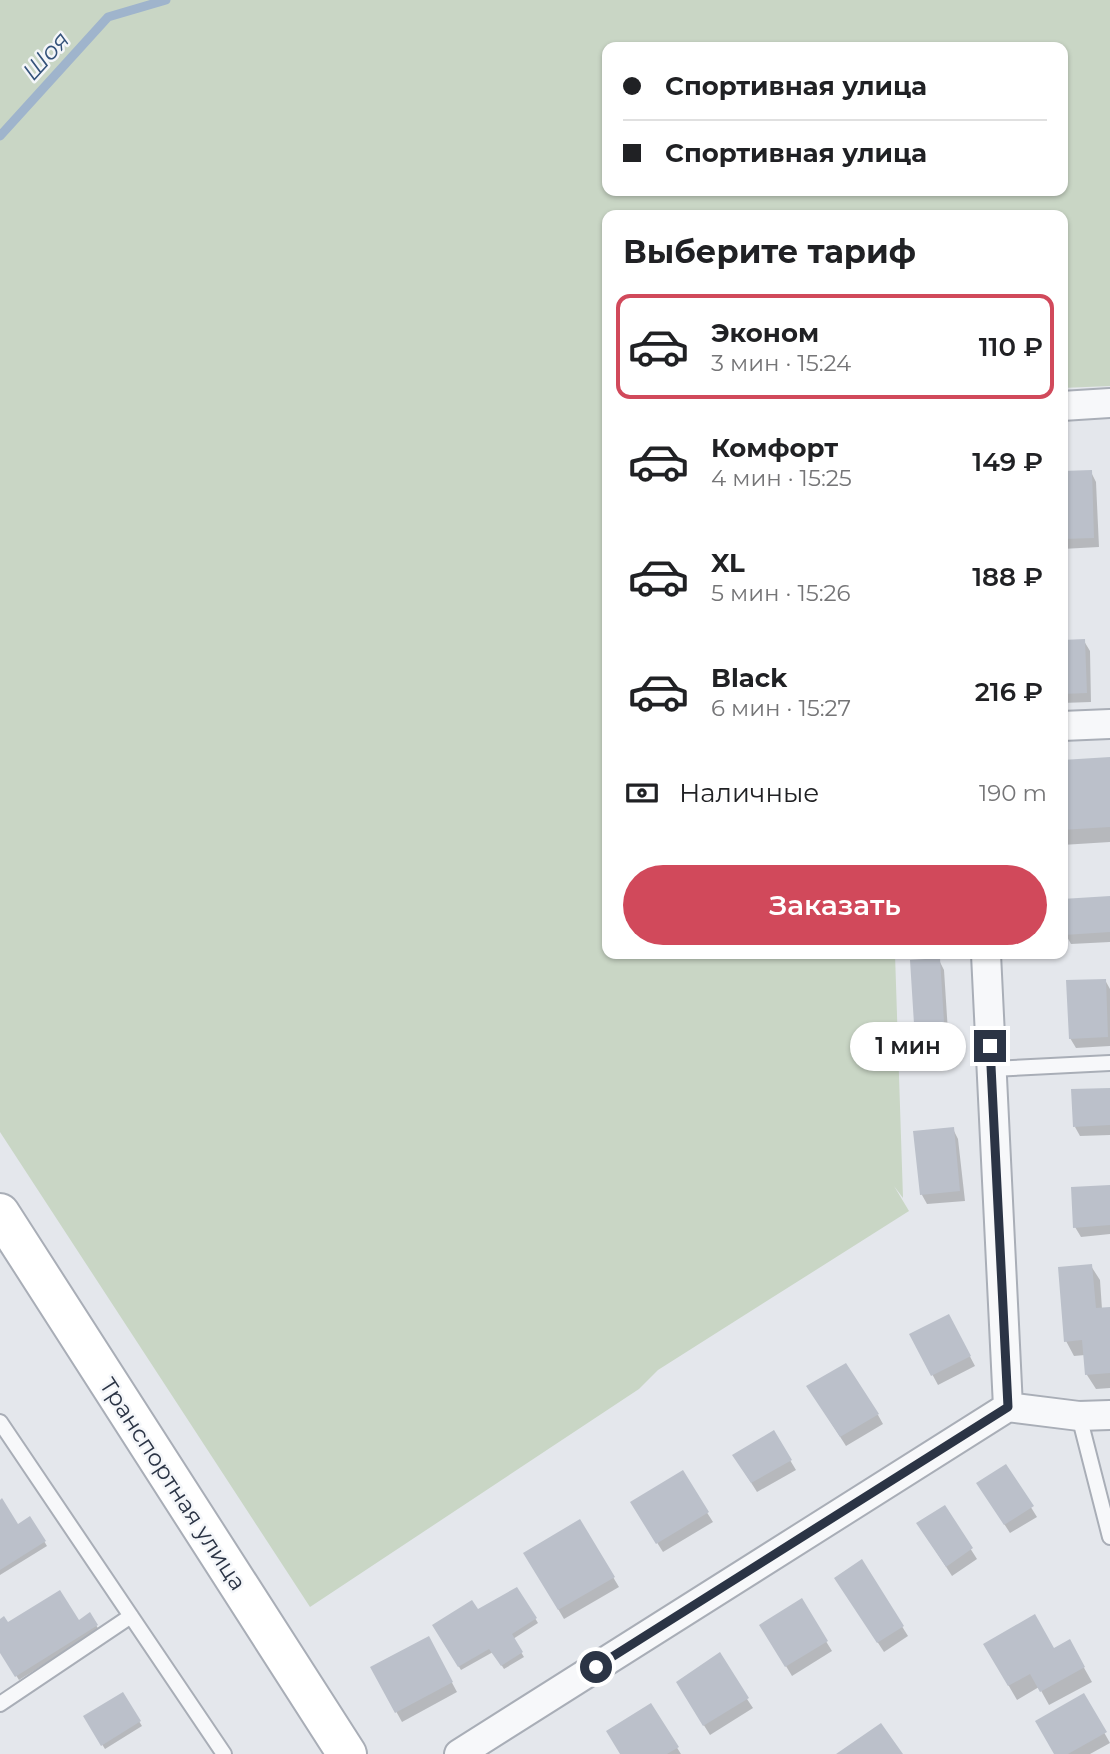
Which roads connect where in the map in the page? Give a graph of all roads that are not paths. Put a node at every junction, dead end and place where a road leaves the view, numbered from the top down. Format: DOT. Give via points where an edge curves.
graph roads {
  1 [pos="1110,403"];
  2 [pos="1068,406"];
  3 [pos="1110,724"];
  4 [pos="1068,726"];
  5 [pos="986,959"];
  6 [pos="1110,1063"];
  7 [pos="992,1069"];
  8 [pos="0,1213"];
  9 [pos="1008,1407"];
  10 [pos="1110,1415"];
  11 [pos="1079,1416"];
  12 [pos="0,1422"];
  13 [pos="1110,1537"];
  14 [pos="131,1616"];
  15 [pos="0,1704"];
  16 [pos="224,1754"];
  17 [pos="347,1754"];
  18 [pos="459,1754"];
  1 -- 2 [label="street"];
  3 -- 4 [label="street"];
  5 -- 7 [label="street"];
  6 -- 7 [label="lane"];
  7 -- 9 [label="street"];
  8 -- 17 [label="street, Транспортная улица"];
  9 -- 11 [label="street"];
  9 -- 18 [label="street"];
  10 -- 11 [label="street"];
  11 -- 13 [label="lane"];
  12 -- 14 [label="lane"];
  14 -- 15 [label="lane"];
  14 -- 16 [label="lane"];
}
